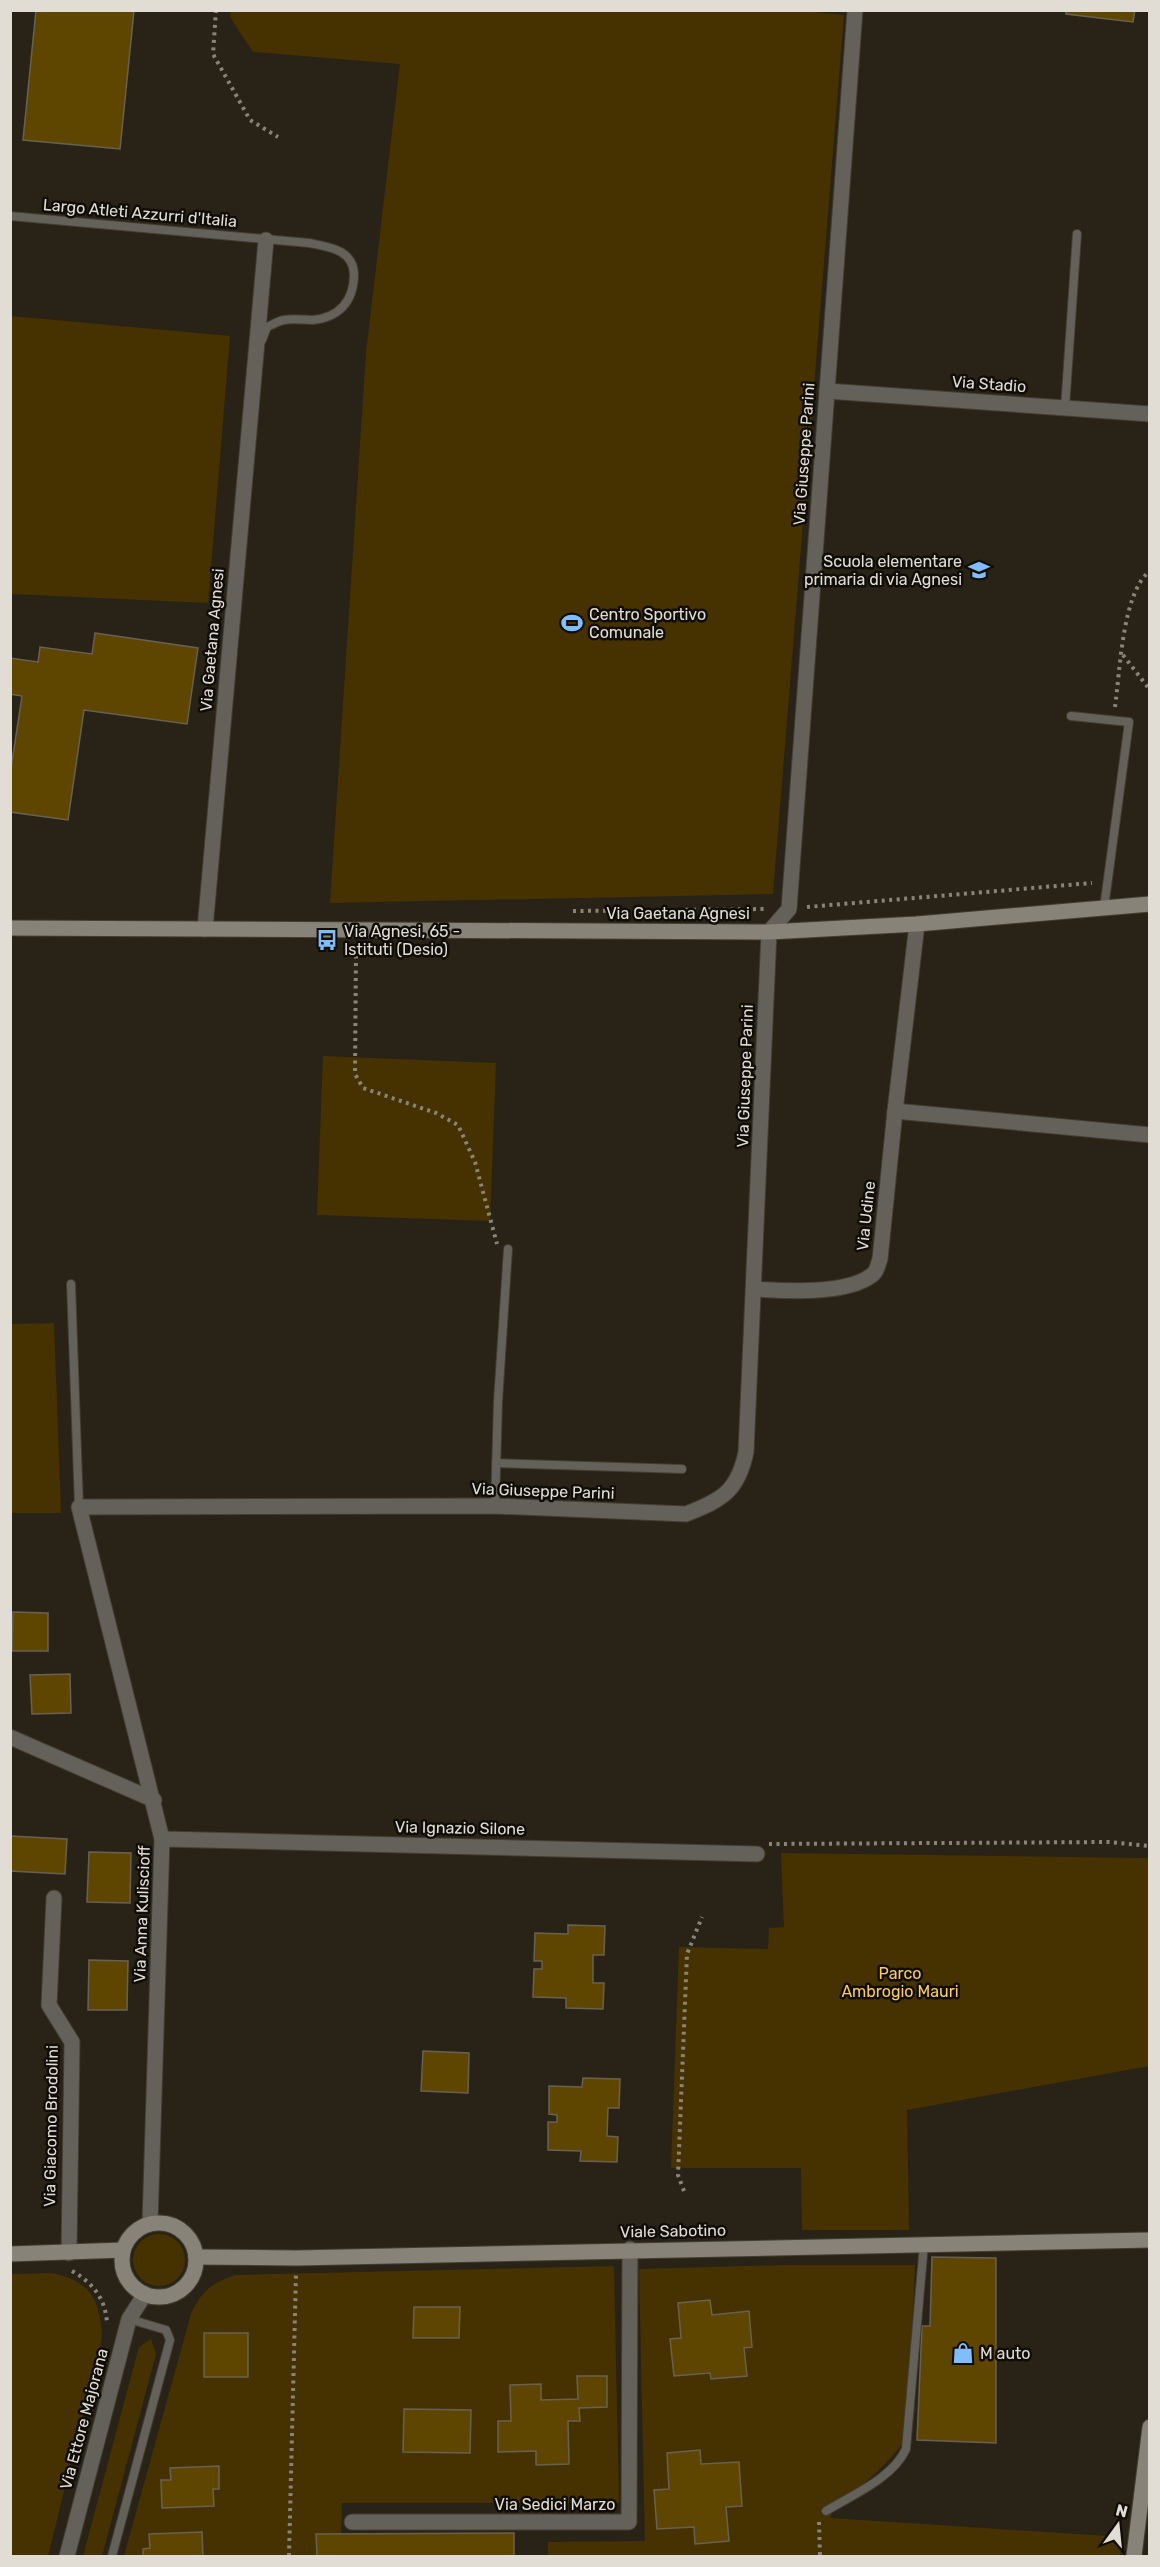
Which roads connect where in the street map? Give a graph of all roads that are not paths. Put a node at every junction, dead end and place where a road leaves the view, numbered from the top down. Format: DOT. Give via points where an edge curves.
graph roads {
  1 [pos="855,10"];
  2 [pos="10,216"];
  3 [pos="1077,234"];
  4 [pos="266,240"];
  5 [pos="256,353"];
  6 [pos="827,391"];
  7 [pos="1065,408"];
  8 [pos="1149,414"];
  9 [pos="1071,716"];
  10 [pos="1149,904"];
  11 [pos="1104,908"];
  12 [pos="917,924"];
  13 [pos="10,928"];
  14 [pos="205,929"];
  15 [pos="769,932"];
  16 [pos="895,1111"];
  17 [pos="1149,1135"];
  18 [pos="508,1249"];
  19 [pos="71,1284"];
  20 [pos="754,1289"];
  21 [pos="496,1463"];
  22 [pos="682,1469"];
  23 [pos="495,1506"];
  24 [pos="79,1507"];
  25 [pos="10,1737"];
  26 [pos="154,1800"];
  27 [pos="162,1839"];
  28 [pos="757,1854"];
  29 [pos="54,1898"];
  30 [pos="150,2223"];
  31 [pos="1149,2240"];
  32 [pos="924,2244"];
  33 [pos="630,2249"];
  34 [pos="123,2250"];
  35 [pos="69,2253"];
  36 [pos="10,2254"];
  37 [pos="196,2257"];
  38 [pos="146,2294"];
  39 [pos="129,2319"];
  40 [pos="1149,2427"];
  41 [pos="826,2511"];
  42 [pos="352,2522"];
  43 [pos="67,2556"];
  44 [pos="112,2556"];
  45 [pos="1134,2556"];
  1 -- 6 [label="street, Via Giuseppe Parini"];
  2 -- 4 [label="lane, Largo Atleti Azzurri d'Italia"];
  3 -- 7 [label="lane"];
  4 -- 5 [label="street, Via Gaetana Agnesi"];
  4 -- 5 [label="lane, Via Gaetana Agnesi" via="338,249 353,265 354,280 342,310 330,317 284,320 267,327"];
  5 -- 14 [label="street, Via Gaetana Agnesi"];
  6 -- 7 [label="street, Via Stadio"];
  6 -- 15 [label="street, Via Giuseppe Parini" via="789,909"];
  7 -- 8 [label="street, Via Stadio"];
  9 -- 11 [label="lane" via="1129,722"];
  10 -- 11 [label="street, Via Gaetana Agnesi"];
  11 -- 12 [label="street, Via Gaetana Agnesi"];
  12 -- 15 [label="street, Via Gaetana Agnesi"];
  12 -- 16 [label="street, Via Udine"];
  13 -- 14 [label="street, Via Gaetana Agnesi"];
  14 -- 15 [label="street, Via Gaetana Agnesi"];
  15 -- 20 [label="street, Via Giuseppe Parini"];
  16 -- 17 [label="street"];
  16 -- 20 [label="street, Via Udine" via="880,1259 874,1274 860,1282 808,1292"];
  18 -- 21 [label="lane"];
  19 -- 24 [label="lane"];
  20 -- 23 [label="street, Via Giuseppe Parini" via="746,1452 741,1474 727,1494 686,1514"];
  21 -- 22 [label="lane"];
  21 -- 23 [label="lane"];
  23 -- 24 [label="street, Via Giuseppe Parini"];
  24 -- 26 [label="street, Via Anna Kuliscioff"];
  25 -- 26 [label="street"];
  26 -- 27 [label="street, Via Anna Kuliscioff"];
  27 -- 28 [label="street, Via Ignazio Silone"];
  27 -- 30 [label="street, Via Anna Kuliscioff"];
  29 -- 35 [label="street, Via Giacomo Brodolini" via="49,2006 72,2042"];
  30 -- 34 [label="street" via="133,2233"];
  30 -- 37 [label="street" via="177,2227 194,2245"];
  31 -- 32 [label="street, Viale Sabotino"];
  32 -- 33 [label="street, Viale Sabotino"];
  32 -- 41 [label="lane" via="906,2450 901,2461 874,2482"];
  33 -- 37 [label="street, Viale Sabotino"];
  33 -- 42 [label="street, Via Sedici Marzo" via="629,2522"];
  34 -- 35 [label="street"];
  34 -- 38 [label="street" via="126,2277"];
  35 -- 36 [label="street"];
  37 -- 38 [label="street" via="195,2269 181,2290 170,2295"];
  38 -- 39 [label="street, Via Ettore Majorana"];
  39 -- 43 [label="street, Via Ettore Majorana"];
  39 -- 44 [label="lane" via="166,2330 170,2340"];
  40 -- 45 [label="street"];
}
